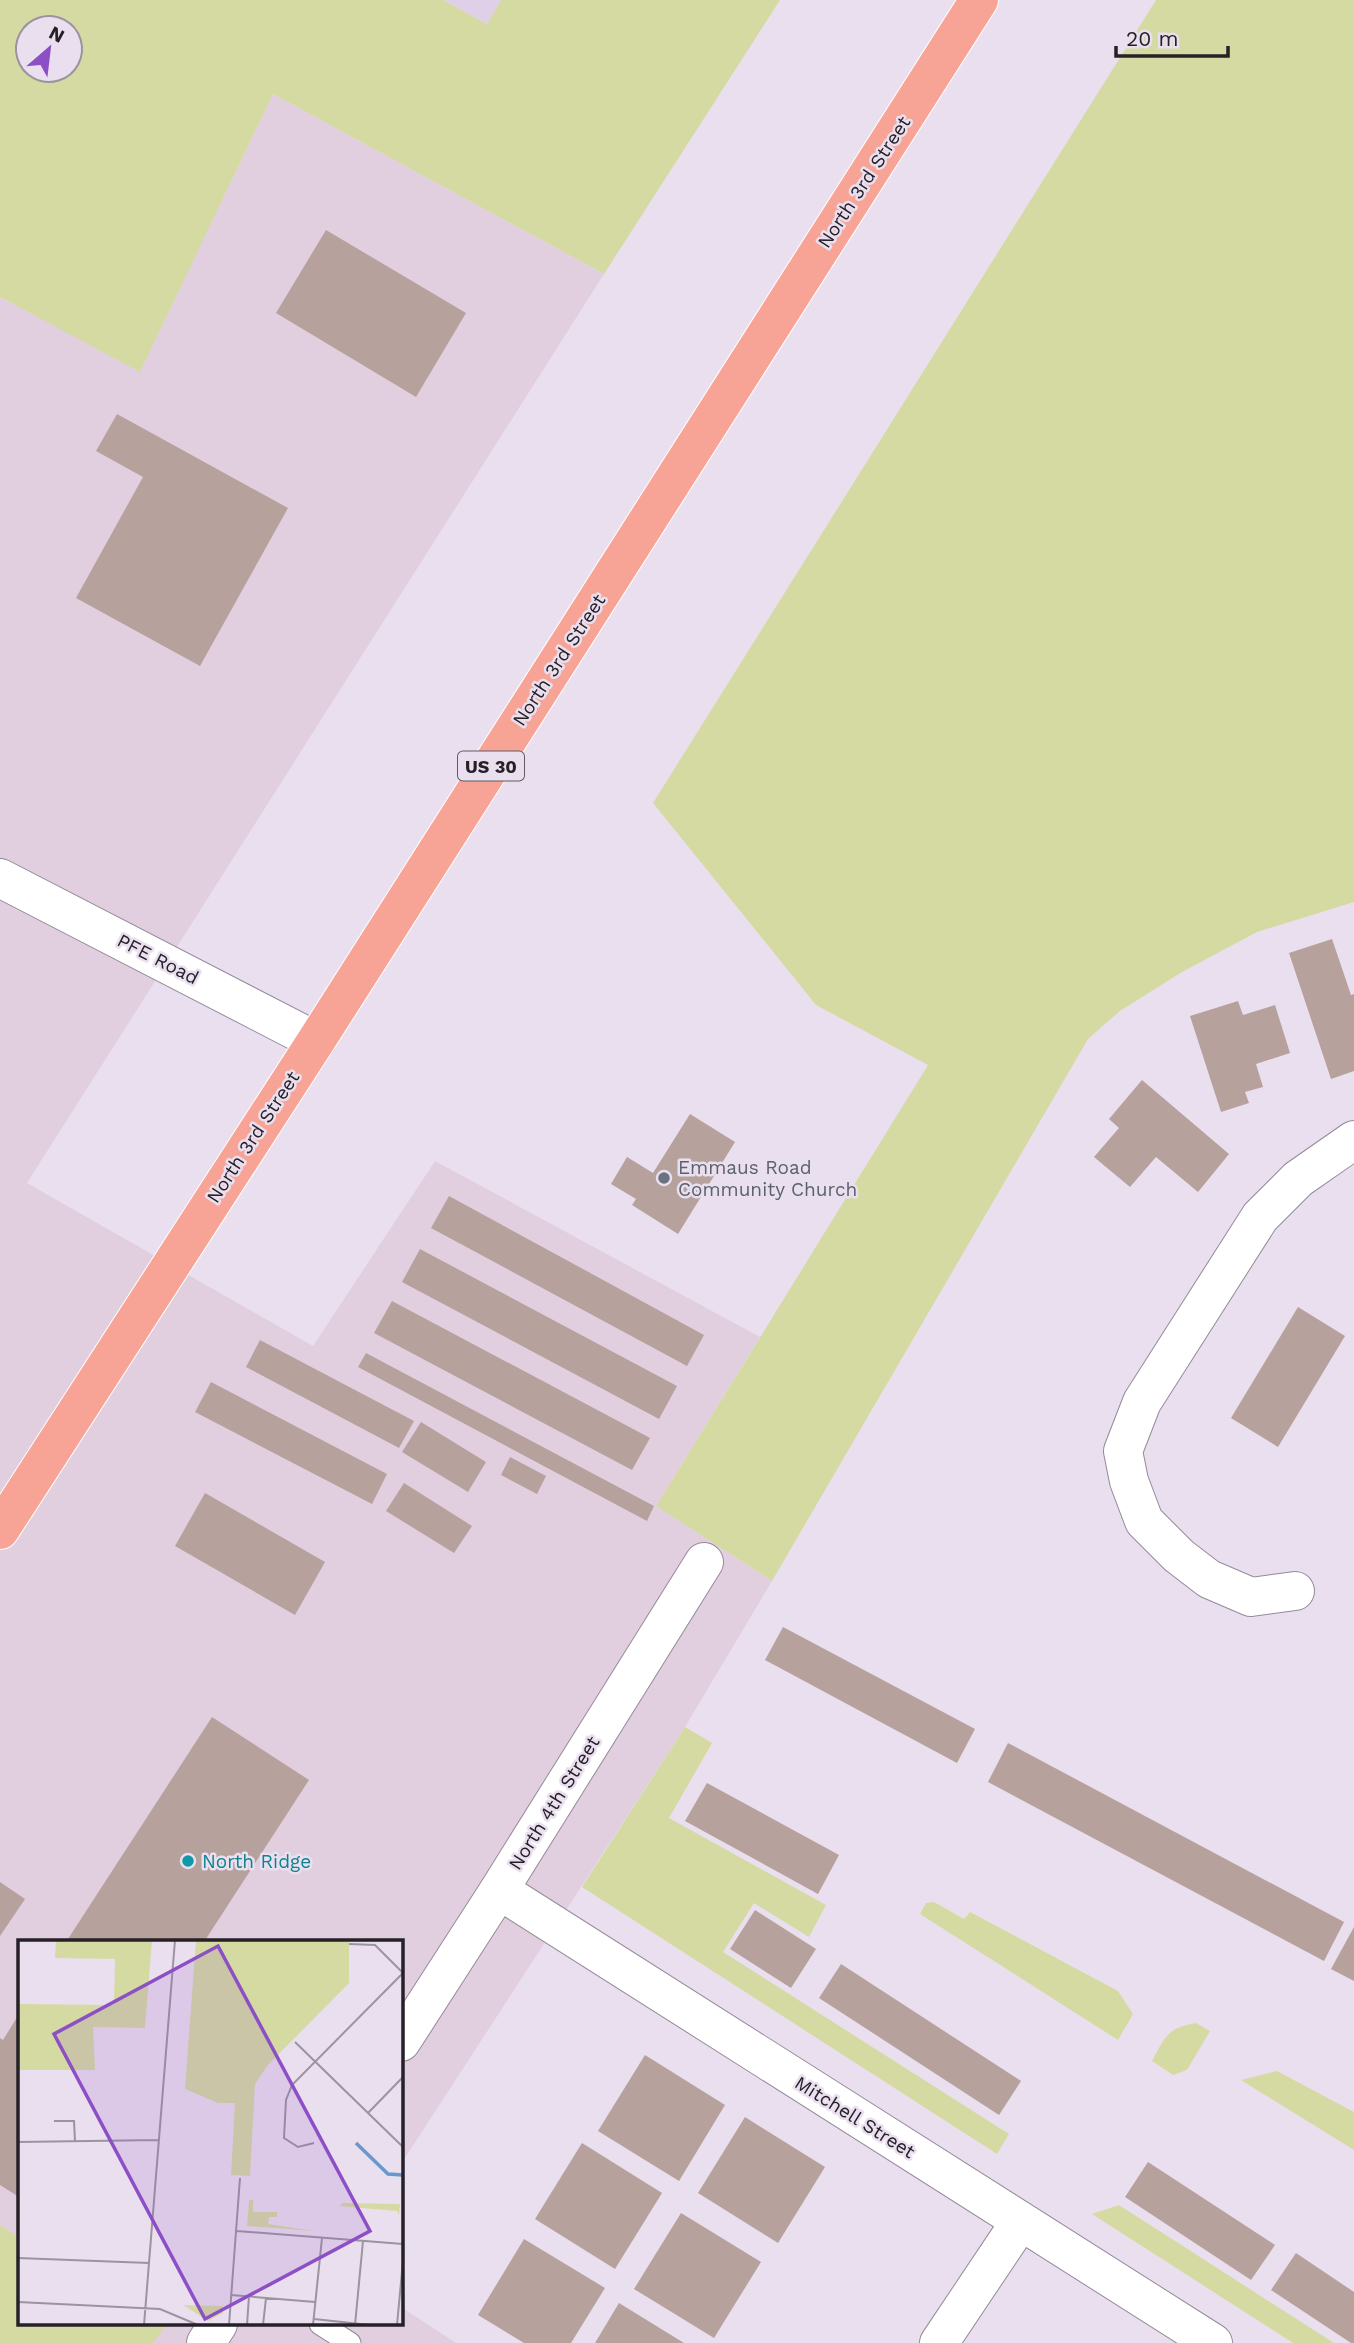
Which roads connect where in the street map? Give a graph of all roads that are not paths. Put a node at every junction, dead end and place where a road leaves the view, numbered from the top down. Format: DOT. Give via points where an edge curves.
graph roads {
  1 [pos="979,0"];
  2 [pos="0,878"];
  3 [pos="316,1041"];
  4 [pos="1354,1140"];
  5 [pos="0,1530"];
  6 [pos="704,1562"];
  7 [pos="1295,1591"];
  8 [pos="499,1890"];
  9 [pos="402,2040"];
  10 [pos="1020,2222"];
  11 [pos="217,2326"];
  12 [pos="323,2326"];
  13 [pos="206,2343"];
  14 [pos="350,2343"];
  15 [pos="939,2343"];
  16 [pos="1213,2343"];
  1 -- 3 [label="main road, North 3rd Street / US 30"];
  2 -- 3 [label="street, PFE Road"];
  3 -- 5 [label="main road, North 3rd Street / US 30"];
  4 -- 7 [label="street" via="1298,1179 1260,1217 1142,1402 1123,1451 1144,1521 1179,1556 1209,1579 1251,1597"];
  6 -- 8 [label="street, North 4th Street"];
  8 -- 9 [label="street, North 4th Street"];
  8 -- 10 [label="street, Mitchell Street"];
  10 -- 15 [label="street"];
  10 -- 16 [label="street, Mitchell Street"];
  11 -- 13 [label="street"];
  12 -- 14 [label="lane"];
}
